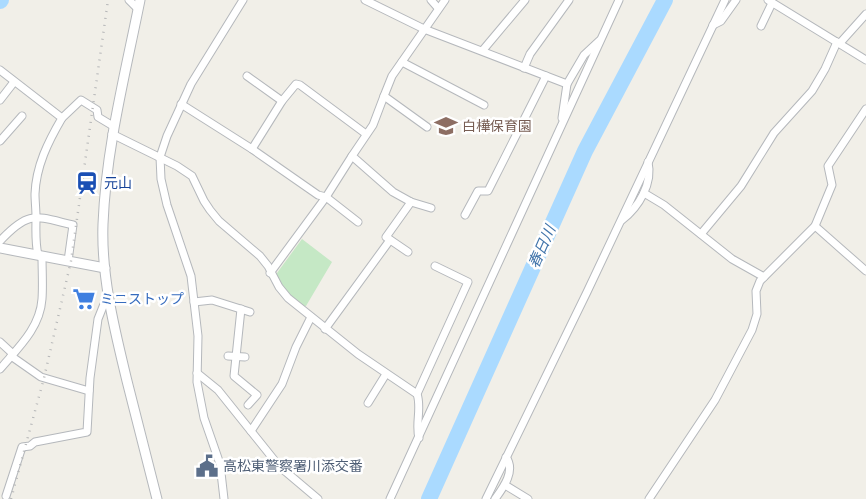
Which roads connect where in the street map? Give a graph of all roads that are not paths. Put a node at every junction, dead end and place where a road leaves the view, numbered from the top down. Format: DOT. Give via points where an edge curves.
graph roads {
  1 [pos="129,0"];
  2 [pos="243,0"];
  3 [pos="366,0"];
  4 [pos="431,0"];
  5 [pos="445,0"];
  6 [pos="525,0"];
  7 [pos="569,0"];
  8 [pos="619,0"];
  9 [pos="725,0"];
  10 [pos="736,0"];
  11 [pos="770,1"];
  12 [pos="139,5"];
  13 [pos="438,8"];
  14 [pos="866,14"];
  15 [pos="712,26"];
  16 [pos="761,26"];
  17 [pos="424,28"];
  18 [pos="600,40"];
  19 [pos="839,42"];
  20 [pos="483,50"];
  21 [pos="866,60"];
  22 [pos="402,62"];
  23 [pos="524,68"];
  24 [pos="0,70"];
  25 [pos="247,76"];
  26 [pos="546,76"];
  27 [pos="14,82"];
  28 [pos="567,84"];
  29 [pos="384,96"];
  30 [pos="0,100"];
  31 [pos="282,101"];
  32 [pos="181,104"];
  33 [pos="484,105"];
  34 [pos="866,109"];
  35 [pos="22,116"];
  36 [pos="62,118"];
  37 [pos="561,125"];
  38 [pos="427,127"];
  39 [pos="113,130"];
  40 [pos="366,134"];
  41 [pos="0,141"];
  42 [pos="252,149"];
  43 [pos="352,156"];
  44 [pos="160,157"];
  45 [pos="648,162"];
  46 [pos="644,193"];
  47 [pos="326,197"];
  48 [pos="411,202"];
  49 [pos="432,208"];
  50 [pos="36,216"];
  51 [pos="465,216"];
  52 [pos="358,222"];
  53 [pos="620,222"];
  54 [pos="815,226"];
  55 [pos="701,234"];
  56 [pos="390,240"];
  57 [pos="0,241"];
  58 [pos="0,248"];
  59 [pos="408,252"];
  60 [pos="40,255"];
  61 [pos="68,261"];
  62 [pos="434,266"];
  63 [pos="106,268"];
  64 [pos="866,271"];
  65 [pos="270,273"];
  66 [pos="764,277"];
  67 [pos="108,291"];
  68 [pos="194,302"];
  69 [pos="241,309"];
  70 [pos="250,312"];
  71 [pos="312,317"];
  72 [pos="325,329"];
  73 [pos="0,342"];
  74 [pos="12,355"];
  75 [pos="232,357"];
  76 [pos="245,358"];
  77 [pos="0,369"];
  78 [pos="197,373"];
  79 [pos="386,374"];
  80 [pos="89,391"];
  81 [pos="417,394"];
  82 [pos="368,403"];
  83 [pos="248,405"];
  84 [pos="251,431"];
  85 [pos="419,438"];
  86 [pos="506,458"];
  87 [pos="505,485"];
  88 [pos="0,488"];
  89 [pos="6,498"];
  90 [pos="157,499"];
  91 [pos="224,499"];
  92 [pos="318,499"];
  93 [pos="390,499"];
  94 [pos="486,499"];
  95 [pos="495,499"];
  96 [pos="528,499"];
  97 [pos="649,499"];
  1 -- 12 [label="street"];
  2 -- 32 [label="street"];
  3 -- 17 [label="street"];
  4 -- 13 [label="street"];
  5 -- 13 [label="street"];
  6 -- 20 [label="street"];
  7 -- 23 [label="street" via="530,54"];
  8 -- 18 [label="street"];
  9 -- 15 [label="street"];
  10 -- 15 [label="street" via="721,21"];
  11 -- 16 [label="street"];
  11 -- 19 [label="street"];
  12 -- 39 [label="street"];
  13 -- 17 [label="street"];
  14 -- 19 [label="street"];
  15 -- 45 [label="street"];
  17 -- 20 [label="street"];
  17 -- 22 [label="street"];
  18 -- 28 [label="street" via="584,55"];
  18 -- 37 [label="street"];
  19 -- 21 [label="street"];
  19 -- 55 [label="street" via="812,91 774,133 741,186"];
  20 -- 23 [label="street"];
  22 -- 29 [label="street"];
  22 -- 33 [label="street"];
  23 -- 26 [label="street"];
  24 -- 27 [label="street"];
  25 -- 31 [label="street"];
  26 -- 28 [label="street"];
  26 -- 51 [label="street" via="488,191 478,191"];
  27 -- 30 [label="street"];
  27 -- 36 [label="street"];
  28 -- 37 [label="street"];
  29 -- 38 [label="street"];
  29 -- 40 [label="street"];
  31 -- 40 [label="street" via="296,84 300,85"];
  31 -- 42 [label="street"];
  32 -- 42 [label="street"];
  32 -- 44 [label="street"];
  34 -- 54 [label="street" via="828,166 832,185"];
  35 -- 41 [label="street"];
  36 -- 39 [label="street" via="81,100 97,110 98,117"];
  36 -- 50 [label="street" via="41,158 35,195"];
  37 -- 85 [label="street"];
  39 -- 44 [label="street"];
  39 -- 63 [label="street" via="103,226"];
  40 -- 43 [label="street"];
  42 -- 47 [label="street" via="318,195"];
  43 -- 47 [label="street"];
  43 -- 48 [label="street" via="393,192"];
  44 -- 65 [label="street" via="192,176 204,201 219,221 252,248"];
  44 -- 68 [label="street" via="167,205 190,276"];
  45 -- 46 [label="street" via="650,169"];
  45 -- 53 [label="street"];
  46 -- 53 [label="street"];
  46 -- 55 [label="street"];
  47 -- 52 [label="street"];
  47 -- 65 [label="street"];
  48 -- 49 [label="street"];
  48 -- 56 [label="street" via="386,237"];
  50 -- 57 [label="street" via="13,227"];
  50 -- 60 [label="street" via="35,238"];
  50 -- 61 [label="street" via="73,225"];
  53 -- 86 [label="street"];
  54 -- 64 [label="street"];
  54 -- 66 [label="street"];
  55 -- 66 [label="street" via="732,259"];
  56 -- 59 [label="street"];
  56 -- 72 [label="street"];
  58 -- 60 [label="street"];
  60 -- 61 [label="street"];
  60 -- 74 [label="street" via="42,300 38,317"];
  61 -- 63 [label="street"];
  62 -- 81 [label="street" via="468,282"];
  63 -- 67 [label="street"];
  65 -- 71 [label="street" via="288,298"];
  66 -- 97 [label="street" via="756,291 757,314 752,330 714,400"];
  67 -- 80 [label="street" via="98,319"];
  67 -- 90 [label="street"];
  68 -- 69 [label="street" via="212,300"];
  68 -- 78 [label="street" via="198,336"];
  69 -- 70 [label="street"];
  69 -- 75 [label="street"];
  71 -- 72 [label="street"];
  71 -- 84 [label="street" via="282,384"];
  72 -- 79 [label="street"];
  73 -- 74 [label="street"];
  74 -- 77 [label="street"];
  74 -- 80 [label="street" via="40,377"];
  75 -- 76 [label="street"];
  75 -- 83 [label="street" via="234,376 257,395"];
  78 -- 84 [label="street" via="218,390"];
  78 -- 91 [label="street" via="204,418 220,464"];
  79 -- 81 [label="street"];
  79 -- 82 [label="street"];
  80 -- 89 [label="street" via="87,432 22,447"];
  81 -- 85 [label="street"];
  84 -- 92 [label="street" via="279,466"];
  85 -- 93 [label="street"];
  86 -- 87 [label="street" via="510,468"];
  86 -- 94 [label="street"];
  87 -- 95 [label="street"];
  87 -- 96 [label="street"];
  88 -- 89 [label="street"];
}
